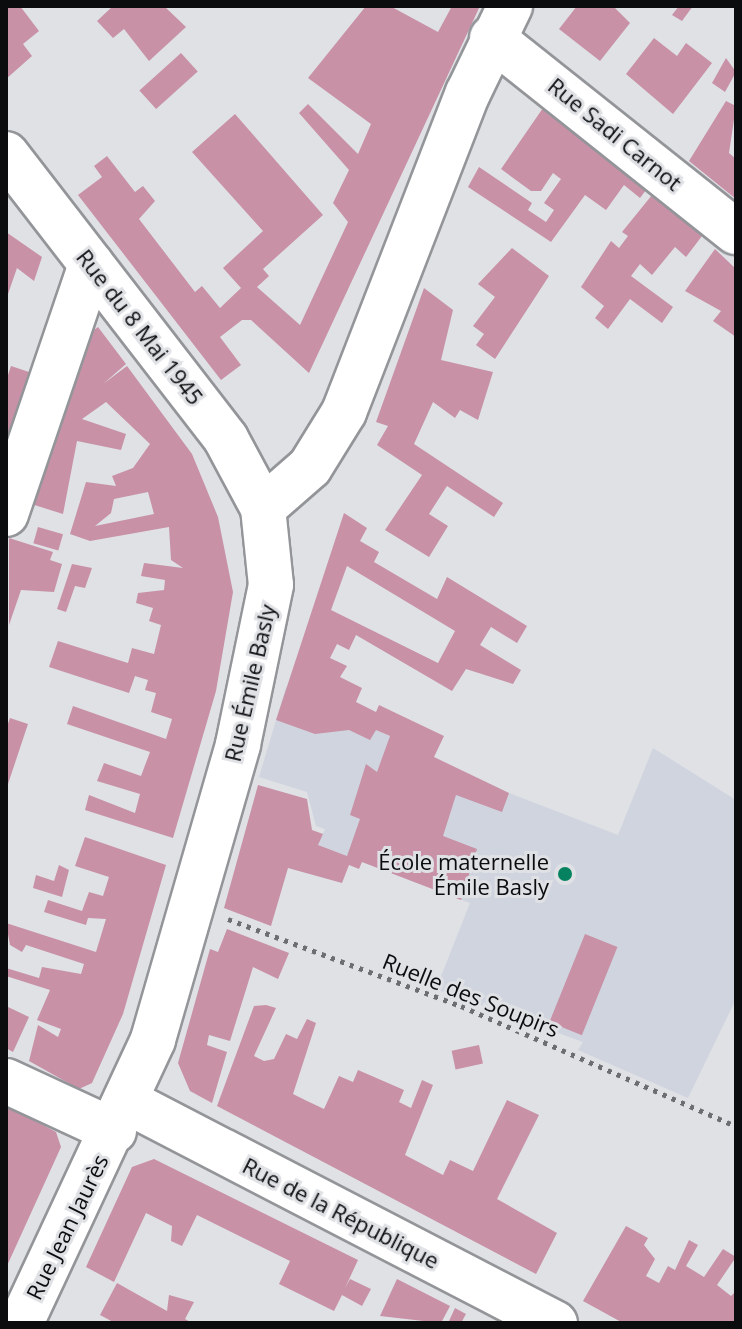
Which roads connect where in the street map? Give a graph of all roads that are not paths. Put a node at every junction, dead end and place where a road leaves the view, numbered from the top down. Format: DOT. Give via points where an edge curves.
graph roads {
  1 [pos="501,22"];
  2 [pos="9,165"];
  3 [pos="736,232"];
  4 [pos="91,264"];
  5 [pos="263,508"];
  6 [pos="6,514"];
  7 [pos="6,1081"];
  8 [pos="121,1116"];
  9 [pos="21,1323"];
  10 [pos="555,1323"];
  1 -- 3 [label="street, Rue Sadi Carnot"];
  1 -- 5 [label="street" via="344,412 310,467"];
  2 -- 4 [label="street, Rue du 8 Mai 1945"];
  4 -- 5 [label="street, Rue du 8 Mai 1945" via="226,439"];
  4 -- 6 [label="street"];
  5 -- 8 [label="street, Rue Émile Basly" via="271,545 268,625 190,905"];
  7 -- 8 [label="street, Rue de la République"];
  8 -- 9 [label="street, Rue Jean Jaurès"];
  8 -- 10 [label="street, Rue de la République"];
}
